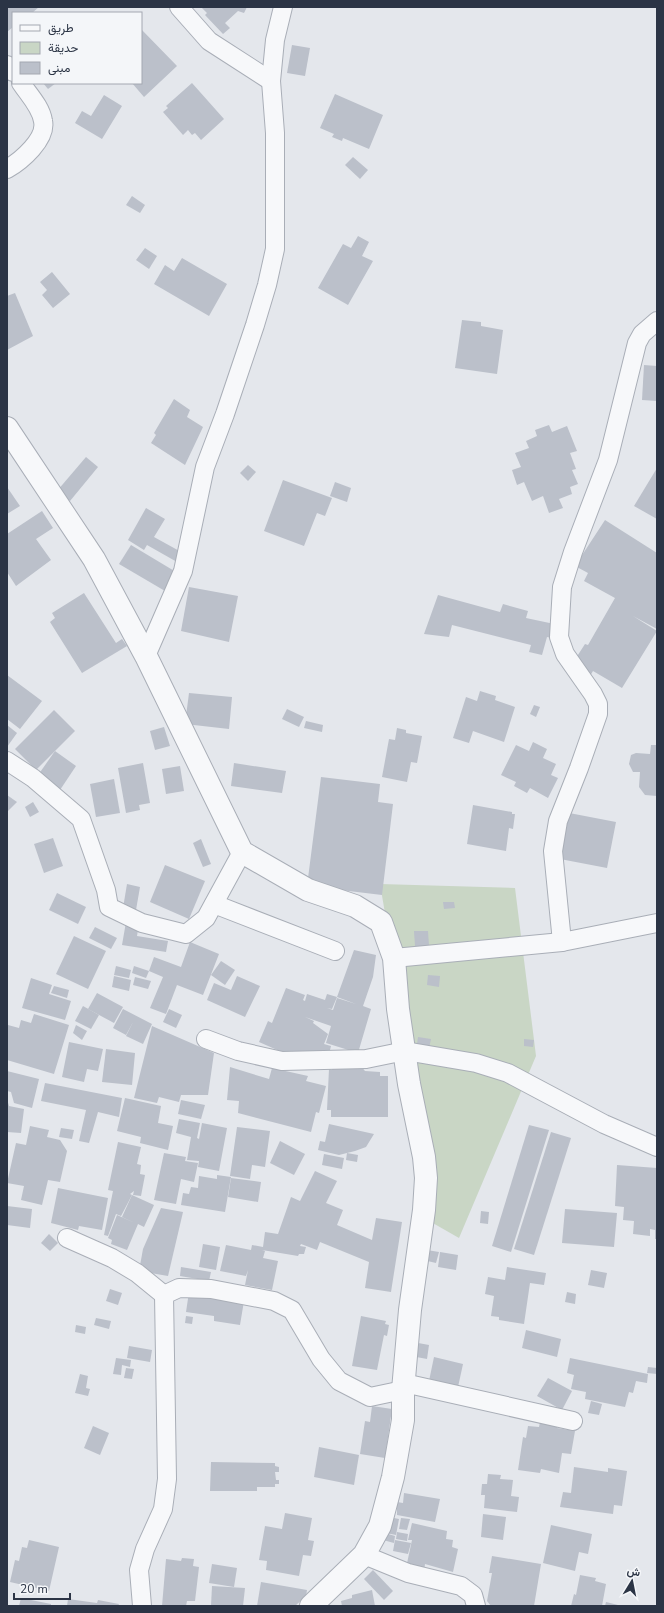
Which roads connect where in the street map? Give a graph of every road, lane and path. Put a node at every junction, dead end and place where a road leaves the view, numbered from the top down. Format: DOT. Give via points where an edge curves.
graph roads {
  1 [pos="179,7"];
  2 [pos="283,7"];
  3 [pos="270,81"];
  4 [pos="22,84"];
  5 [pos="7,169"];
  6 [pos="657,321"];
  7 [pos="7,428"];
  8 [pos="146,656"];
  9 [pos="7,760"];
  10 [pos="242,852"];
  11 [pos="214,904"];
  12 [pos="657,923"];
  13 [pos="562,942"];
  14 [pos="335,951"];
  15 [pos="394,958"];
  16 [pos="206,1039"];
  17 [pos="405,1051"];
  18 [pos="657,1147"];
  19 [pos="67,1238"];
  20 [pos="164,1295"];
  21 [pos="404,1386"];
  22 [pos="573,1421"];
  23 [pos="364,1555"];
  24 [pos="142,1606"];
  25 [pos="311,1606"];
  26 [pos="476,1606"];
  1 -- 3 [label="street" via="209,41"];
  2 -- 3 [label="street" via="275,40"];
  3 -- 8 [label="street" via="275,134 275,249 255,325 226,414 204,467 183,571"];
  4 -- 5 [label="street" via="39,109 44,122 41,136 30,152"];
  6 -- 13 [label="street" via="642,334 637,343 608,460 562,587 559,637 564,654 598,704 598,714 558,821 553,851"];
  7 -- 8 [label="street" via="94,559"];
  8 -- 10 [label="street"];
  9 -- 11 [label="street" via="33,778 81,819 106,890 109,906 142,923 186,934 206,918"];
  10 -- 11 [label="street"];
  10 -- 15 [label="street" via="308,890 355,906 381,922"];
  11 -- 14 [label="street"];
  12 -- 13 [label="street"];
  13 -- 15 [label="street"];
  15 -- 17 [label="street" via="398,1009"];
  16 -- 17 [label="street" via="238,1051 282,1061 366,1059"];
  17 -- 18 [label="street" via="476,1063 508,1073 604,1124"];
  17 -- 21 [label="street" via="426,1178 410,1310"];
  19 -- 20 [label="street" via="112,1258 137,1273"];
  20 -- 21 [label="street" via="180,1288 211,1289 274,1301 292,1310 321,1359 340,1381 370,1397"];
  20 -- 24 [label="street" via="167,1479 163,1509 145,1549 139,1570"];
  21 -- 22 [label="street"];
  21 -- 23 [label="street" via="403,1420 393,1477 380,1526"];
  23 -- 25 [label="street"];
  23 -- 26 [label="street" via="408,1573 461,1586 473,1596"];
}
